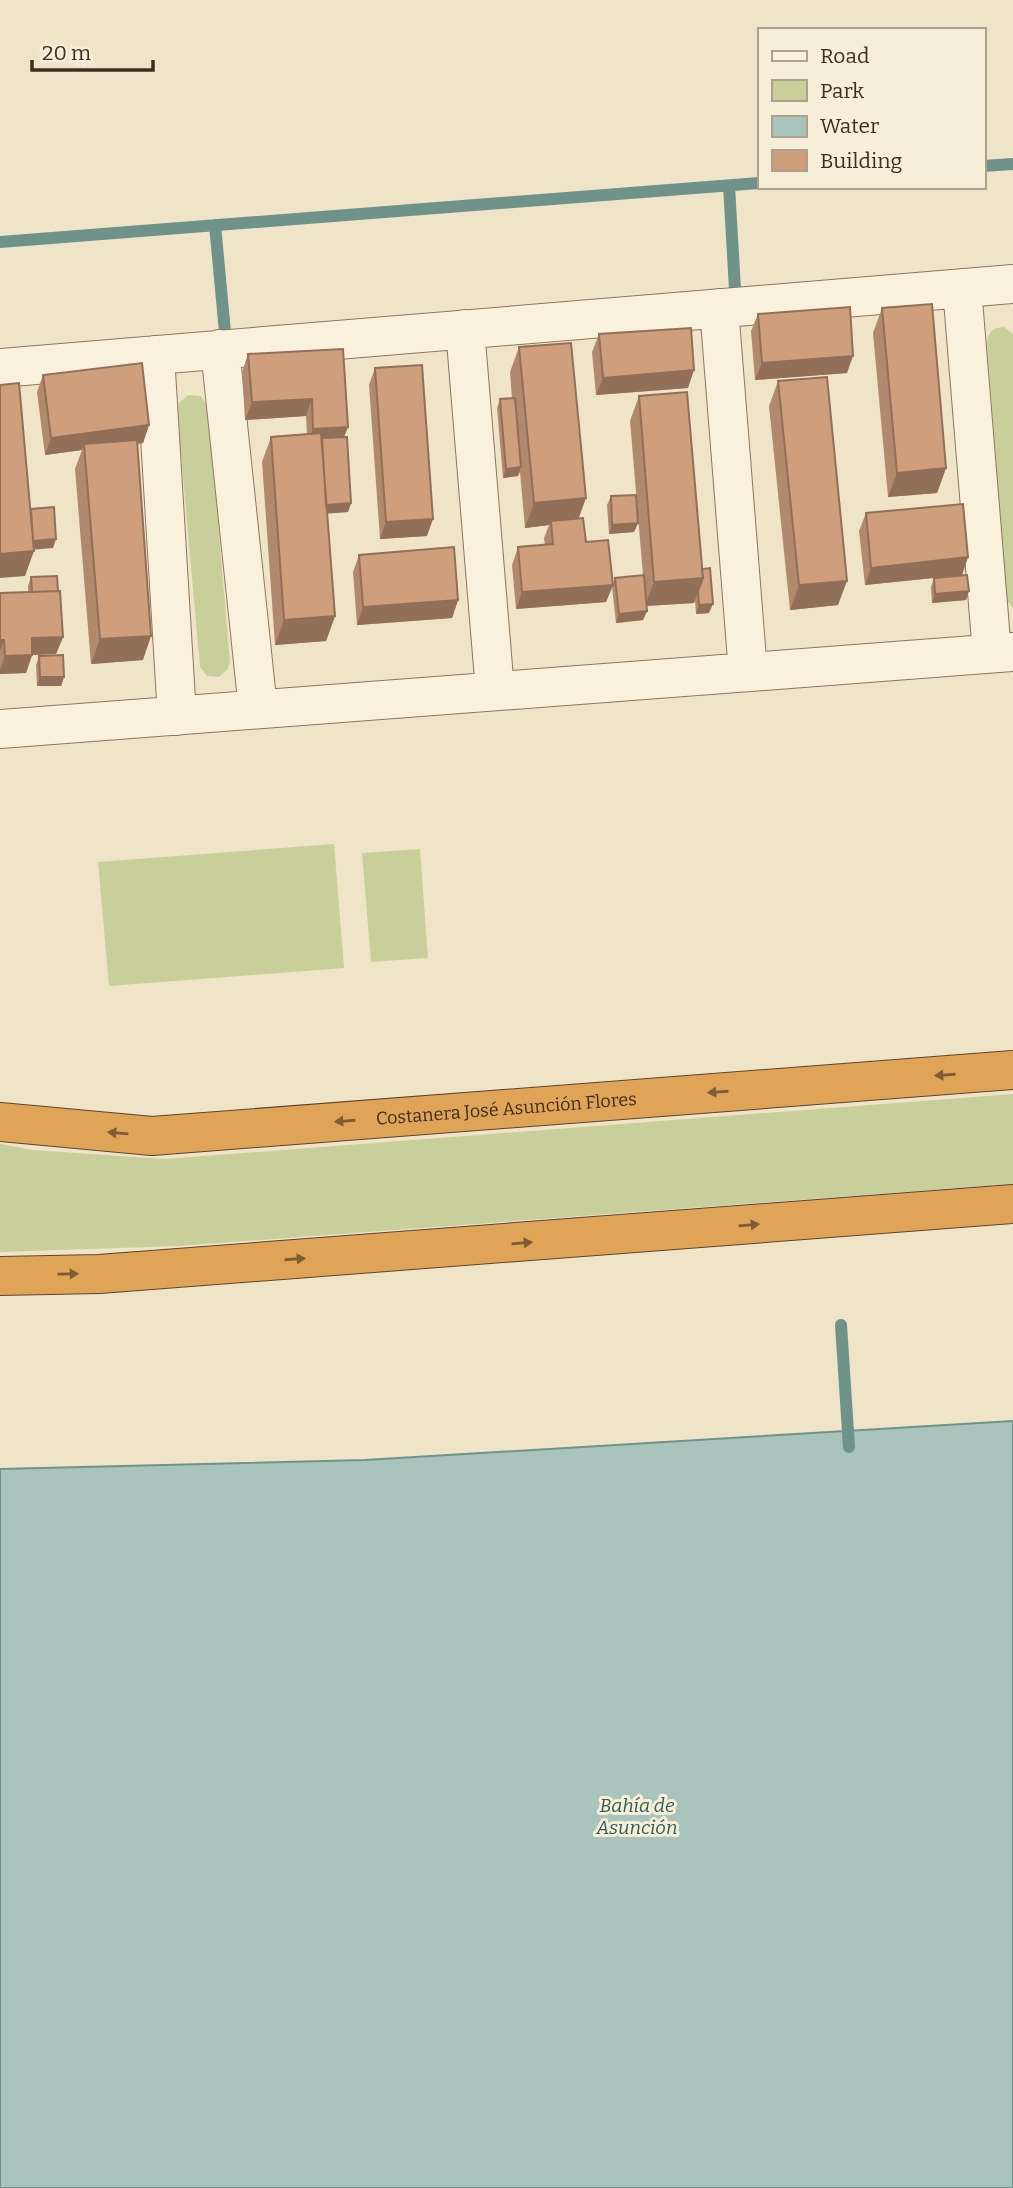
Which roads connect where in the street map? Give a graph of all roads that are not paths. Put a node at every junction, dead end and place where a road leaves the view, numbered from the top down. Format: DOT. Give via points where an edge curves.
graph roads {
  1 [pos="1013,284"];
  2 [pos="962,288"];
  3 [pos="719,308"];
  4 [pos="465,330"];
  5 [pos="220,349"];
  6 [pos="155,355"];
  7 [pos="0,368"];
  8 [pos="1003,652"];
  9 [pos="748,672"];
  10 [pos="495,691"];
  11 [pos="258,709"];
  12 [pos="177,716"];
  13 [pos="0,729"];
  14 [pos="1013,1070"];
  15 [pos="0,1122"];
  16 [pos="1013,1204"];
  17 [pos="0,1276"];
  1 -- 2 [label="street"];
  2 -- 3 [label="street"];
  2 -- 8 [label="street"];
  3 -- 4 [label="street"];
  3 -- 9 [label="street"];
  4 -- 5 [label="street"];
  4 -- 10 [label="street"];
  5 -- 6 [label="street"];
  5 -- 11 [label="street"];
  6 -- 7 [label="street"];
  6 -- 12 [label="street"];
  8 -- 9 [label="street"];
  9 -- 10 [label="street"];
  10 -- 11 [label="street"];
  11 -- 12 [label="street"];
  12 -- 13 [label="street"];
  14 -- 15 [label="highway, Costanera José Asunción Flores, one-way" via="152,1136"];
  17 -- 16 [label="highway, one-way" via="99,1274"];
}
